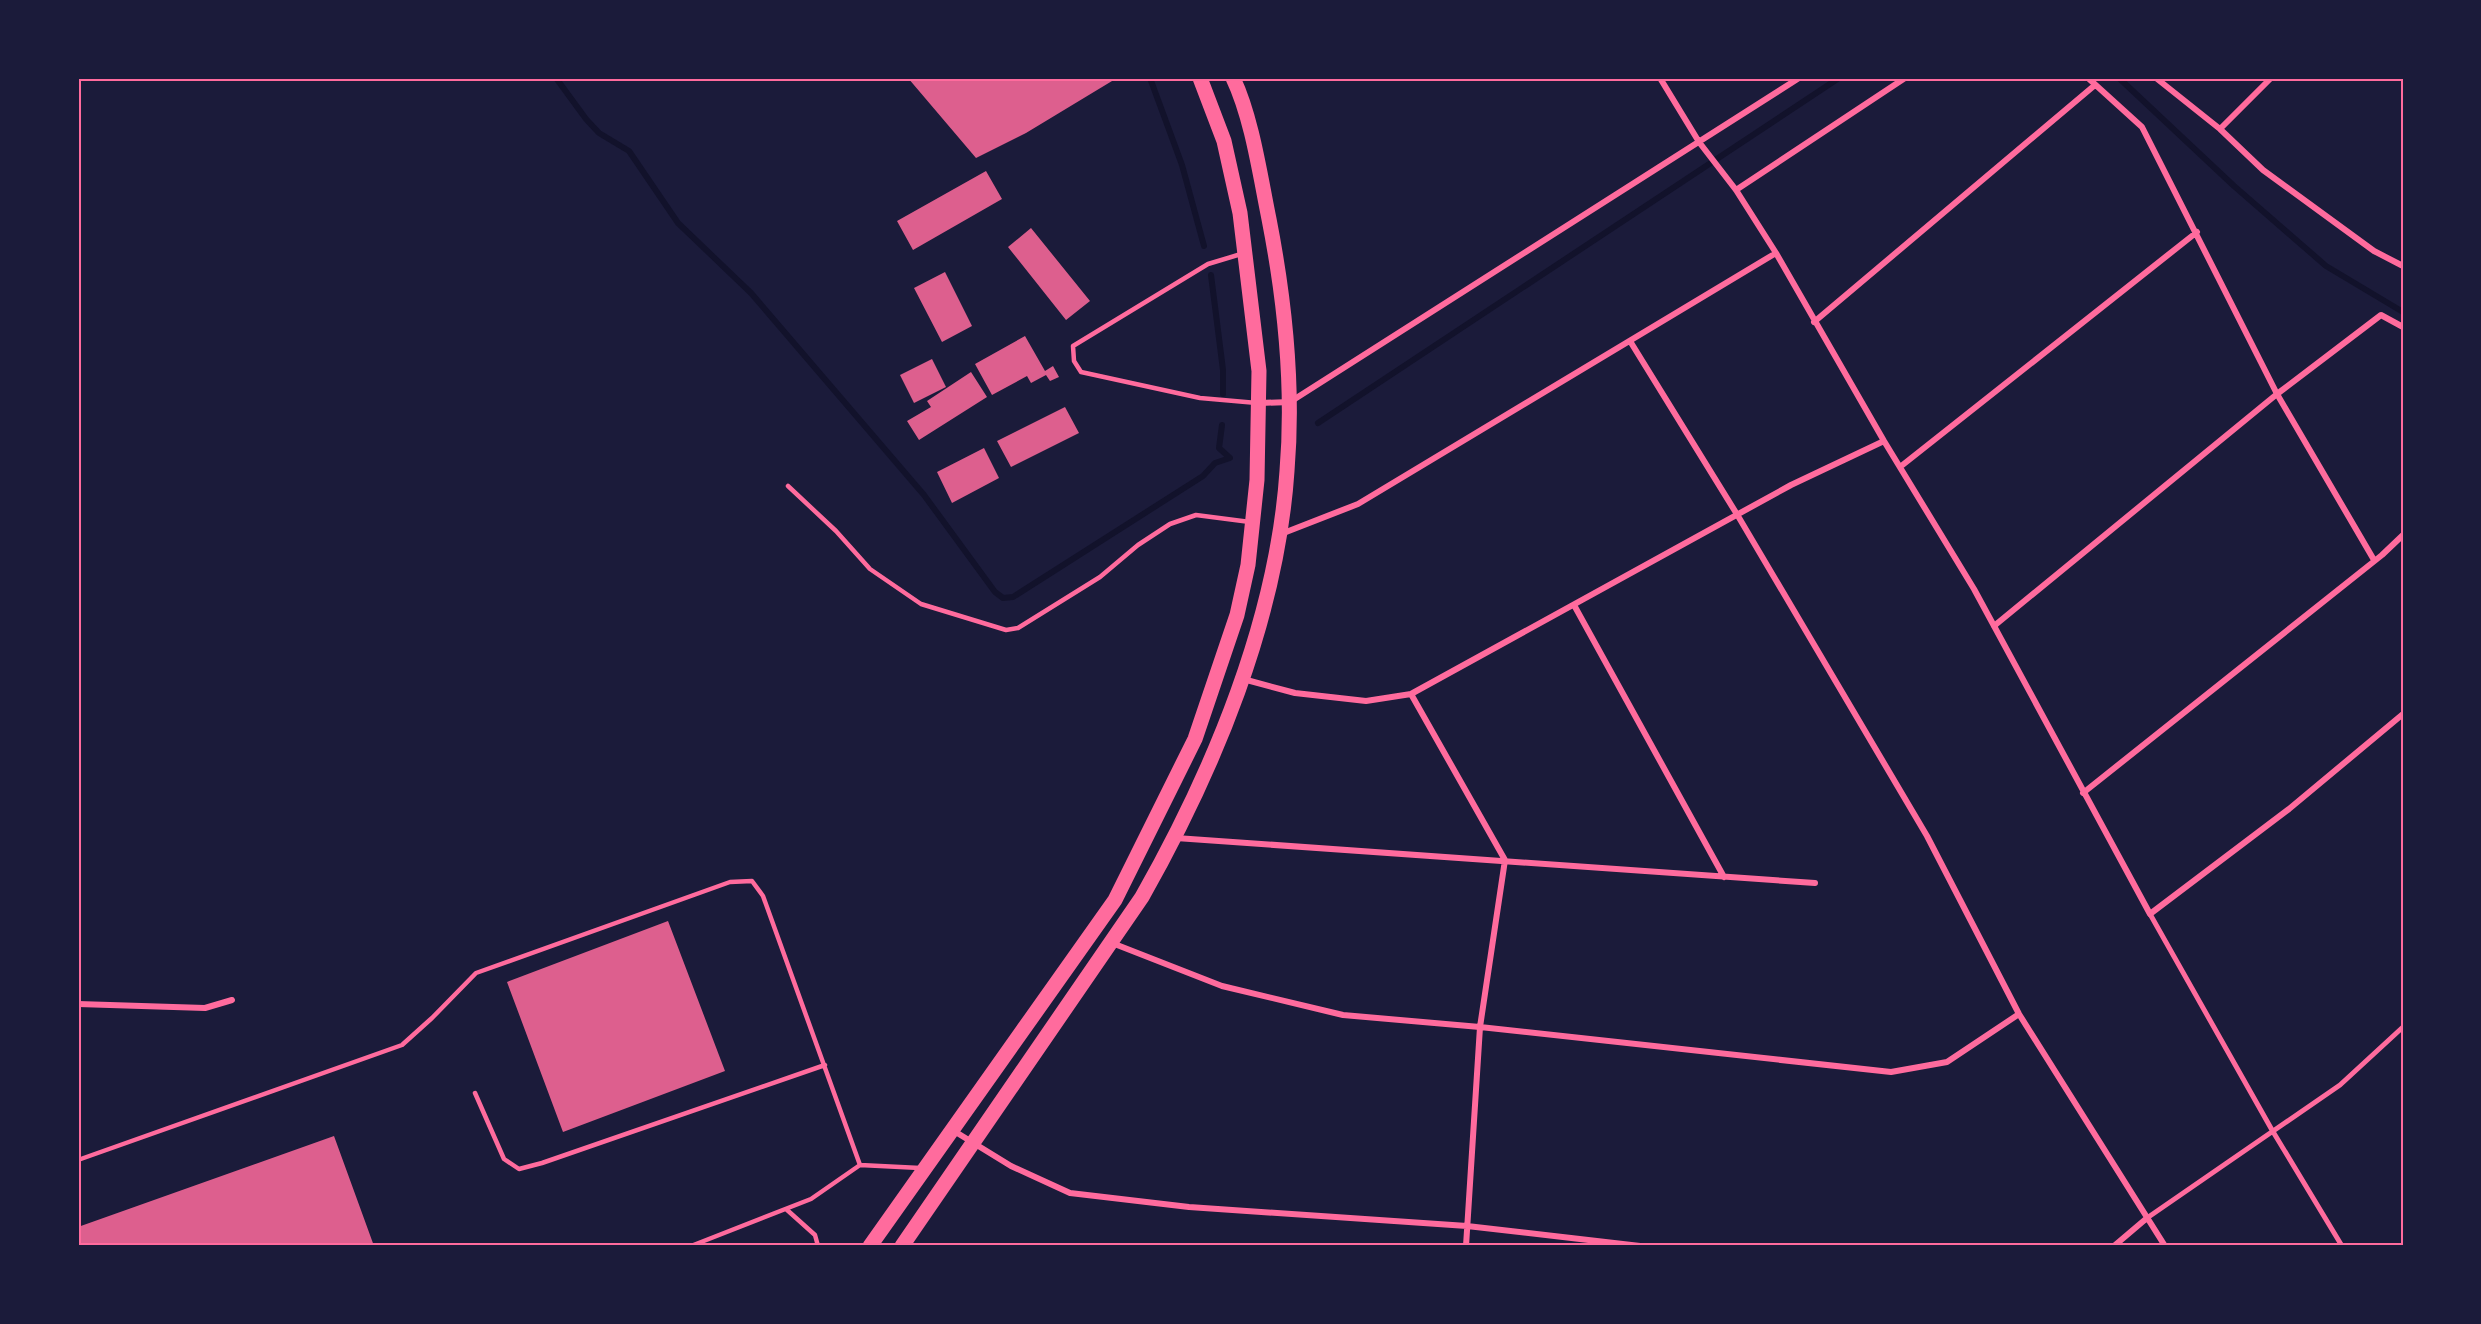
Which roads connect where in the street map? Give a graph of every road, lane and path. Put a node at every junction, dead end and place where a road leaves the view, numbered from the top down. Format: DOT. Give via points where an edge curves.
graph roads {
  1 [pos="1200,78"];
  2 [pos="1233,78"];
  3 [pos="1660,78"];
  4 [pos="1799,78"];
  5 [pos="1905,78"];
  6 [pos="2088,78"];
  7 [pos="2156,78"];
  8 [pos="2271,78"];
  9 [pos="2095,85"];
  10 [pos="2220,129"];
  11 [pos="1699,142"];
  12 [pos="1736,190"];
  13 [pos="2197,232"];
  14 [pos="1246,252"];
  15 [pos="1776,253"];
  16 [pos="2403,266"];
  17 [pos="1814,322"];
  18 [pos="2403,327"];
  19 [pos="1630,341"];
  20 [pos="2277,394"];
  21 [pos="1290,402"];
  22 [pos="1260,403"];
  23 [pos="1884,441"];
  24 [pos="1900,467"];
  25 [pos="788,486"];
  26 [pos="1738,516"];
  27 [pos="1252,522"];
  28 [pos="1279,535"];
  29 [pos="2403,535"];
  30 [pos="2374,560"];
  31 [pos="1574,605"];
  32 [pos="1994,626"];
  33 [pos="1243,679"];
  34 [pos="1412,694"];
  35 [pos="2403,714"];
  36 [pos="2084,794"];
  37 [pos="1176,838"];
  38 [pos="1506,860"];
  39 [pos="1725,877"];
  40 [pos="1815,883"];
  41 [pos="2150,914"];
  42 [pos="1112,943"];
  43 [pos="232,1000"];
  44 [pos="78,1004"];
  45 [pos="2019,1014"];
  46 [pos="1480,1027"];
  47 [pos="2403,1027"];
  48 [pos="825,1065"];
  49 [pos="475,1093"];
  50 [pos="953,1130"];
  51 [pos="2272,1130"];
  52 [pos="972,1144"];
  53 [pos="78,1160"];
  54 [pos="860,1165"];
  55 [pos="926,1169"];
  56 [pos="786,1209"];
  57 [pos="2147,1218"];
  58 [pos="1467,1226"];
  59 [pos="691,1246"];
  60 [pos="818,1246"];
  61 [pos="870,1246"];
  62 [pos="902,1246"];
  63 [pos="1466,1246"];
  64 [pos="1640,1246"];
  65 [pos="2114,1246"];
  66 [pos="2165,1246"];
  67 [pos="2342,1246"];
  1 -- 14 [label="highway" via="1224,141"];
  2 -- 21 [label="highway" via="1260,173 1279,271"];
  3 -- 11 [label="street"];
  4 -- 11 [label="street"];
  5 -- 12 [label="street"];
  6 -- 9 [label="street"];
  7 -- 10 [label="street"];
  8 -- 10 [label="street"];
  9 -- 13 [label="street" via="2142,127"];
  9 -- 17 [label="street"];
  10 -- 16 [label="street" via="2263,170 2374,251"];
  11 -- 12 [label="street"];
  11 -- 21 [label="street"];
  12 -- 15 [label="street"];
  13 -- 20 [label="street"];
  13 -- 24 [label="street"];
  14 -- 22 [label="highway"];
  14 -- 22 [label="lane" via="1208,264 1073,346 1072,353 1081,372 1200,398"];
  15 -- 17 [label="street"];
  15 -- 19 [label="street"];
  17 -- 23 [label="street"];
  18 -- 20 [label="street" via="2381,315"];
  19 -- 26 [label="street"];
  19 -- 28 [label="street" via="1358,504"];
  20 -- 30 [label="street"];
  20 -- 32 [label="street"];
  21 -- 22 [label="street"];
  21 -- 28 [label="highway"];
  22 -- 27 [label="highway"];
  23 -- 24 [label="street"];
  23 -- 26 [label="street" via="1791,484"];
  24 -- 32 [label="street"];
  25 -- 27 [label="lane" via="870,568 921,604 1006,630 1018,628 1100,577 1170,524 1196,515"];
  26 -- 31 [label="street"];
  26 -- 45 [label="street" via="1927,836"];
  27 -- 50 [label="highway" via="1237,615 1195,740 1179,775 1115,900"];
  28 -- 33 [label="highway" via="1260,624"];
  29 -- 30 [label="street"];
  30 -- 36 [label="street"];
  31 -- 34 [label="street"];
  31 -- 39 [label="street"];
  32 -- 36 [label="street"];
  33 -- 34 [label="street" via="1295,693 1366,701"];
  33 -- 37 [label="highway"];
  34 -- 38 [label="street"];
  35 -- 41 [label="street" via="2289,809"];
  36 -- 41 [label="street"];
  37 -- 38 [label="street"];
  37 -- 42 [label="highway"];
  38 -- 39 [label="street"];
  38 -- 46 [label="street"];
  39 -- 40 [label="street"];
  41 -- 51 [label="street"];
  42 -- 46 [label="street" via="1222,986 1343,1015"];
  42 -- 52 [label="highway"];
  43 -- 44 [label="street" via="205,1008"];
  45 -- 46 [label="street" via="1947,1062 1891,1072"];
  45 -- 57 [label="street"];
  46 -- 58 [label="street"];
  47 -- 51 [label="street" via="2340,1084"];
  48 -- 49 [label="lane" via="519,1169 504,1159"];
  48 -- 53 [label="lane" via="763,896 752,881 730,882 476,973 402,1045"];
  48 -- 54 [label="lane"];
  50 -- 52 [label="street"];
  50 -- 55 [label="highway"];
  51 -- 57 [label="street"];
  51 -- 67 [label="street"];
  52 -- 58 [label="street" via="1070,1193 1189,1207"];
  52 -- 62 [label="highway"];
  54 -- 55 [label="lane"];
  54 -- 56 [label="lane" via="811,1199"];
  55 -- 61 [label="highway"];
  56 -- 59 [label="lane"];
  56 -- 60 [label="lane" via="815,1235"];
  57 -- 65 [label="street"];
  57 -- 66 [label="street"];
  58 -- 63 [label="street"];
  58 -- 64 [label="street"];
}
